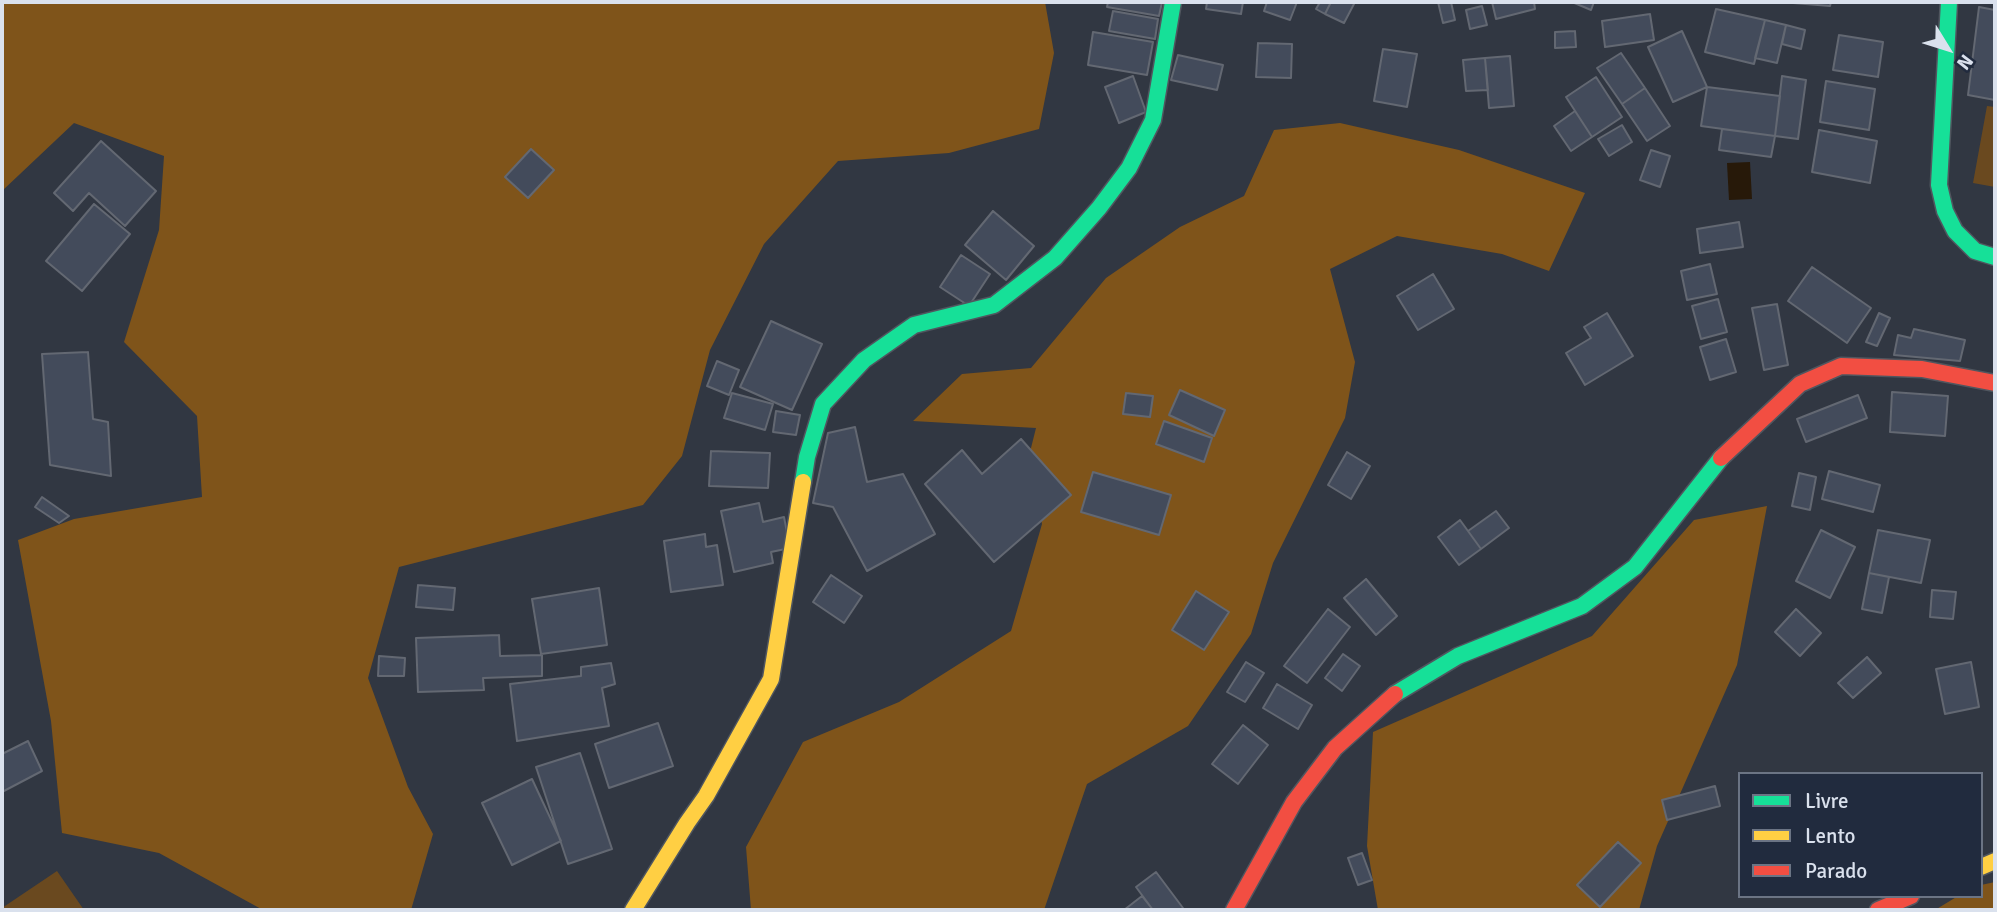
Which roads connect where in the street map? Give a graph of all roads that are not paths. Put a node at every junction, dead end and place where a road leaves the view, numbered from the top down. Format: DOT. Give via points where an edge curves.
graph roads {
  1 [pos="1173,2"];
  2 [pos="1950,2"];
  3 [pos="1995,257"];
  4 [pos="1995,383"];
  5 [pos="1906,898"];
  6 [pos="633,910"];
  7 [pos="1234,910"];
  8 [pos="1878,910"];
  1 -- 6 [label="street" via="1153,120 1129,168 1100,208 1055,258 994,305 914,325 864,360 823,404 807,457 771,679 706,796"];
  2 -- 3 [label="street" via="1939,185 1955,231 1975,251"];
  4 -- 7 [label="street" via="1922,369 1841,366 1800,384 1727,451 1634,567 1582,606 1458,656 1392,696 1335,748 1294,802"];
  5 -- 8 [label="street"];
}
